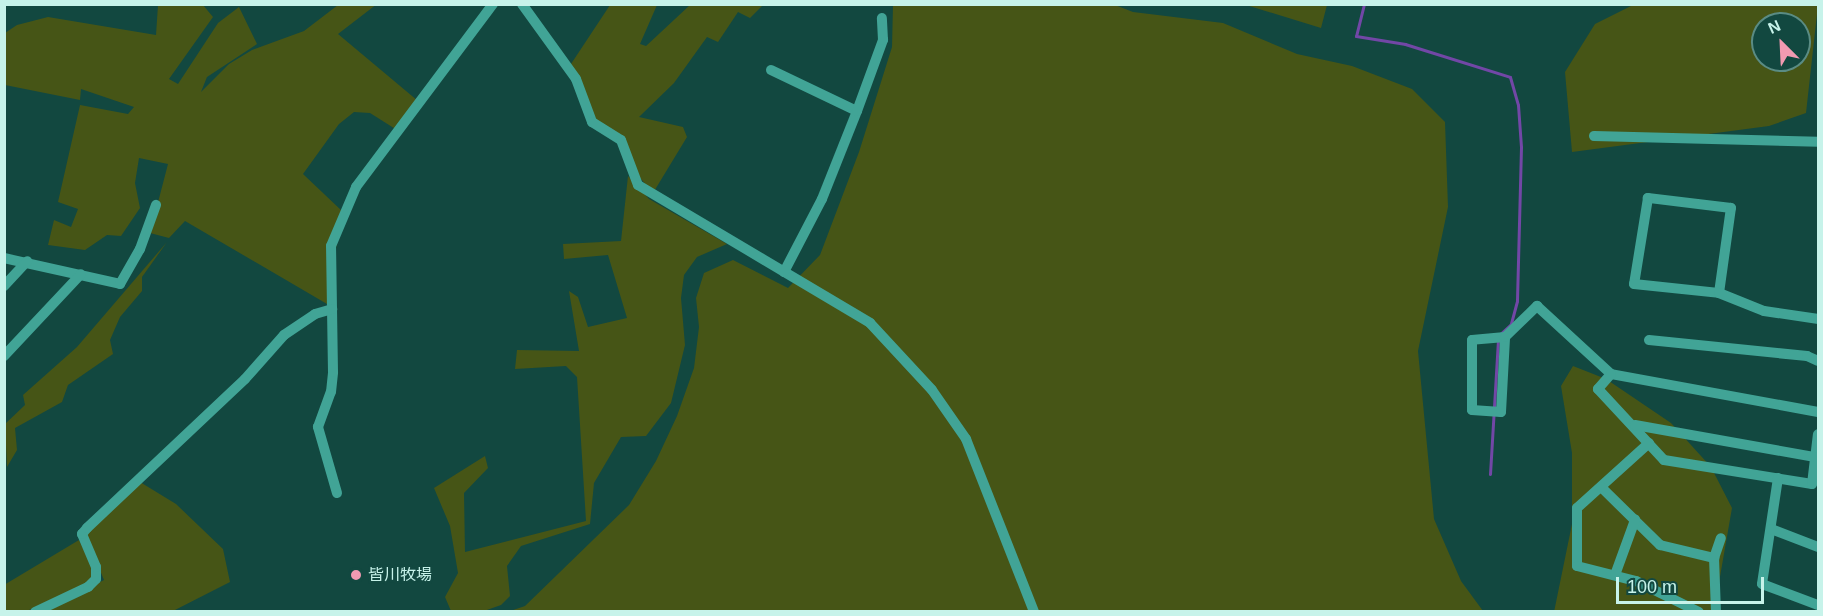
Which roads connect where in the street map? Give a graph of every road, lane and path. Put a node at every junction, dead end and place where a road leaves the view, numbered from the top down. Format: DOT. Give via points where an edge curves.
graph roads {
  1 [pos="493,4"];
  2 [pos="522,4"];
  3 [pos="882,18"];
  4 [pos="771,70"];
  5 [pos="857,111"];
  6 [pos="1594,136"];
  7 [pos="1818,142"];
  8 [pos="156,205"];
  9 [pos="4,258"];
  10 [pos="27,261"];
  11 [pos="784,272"];
  12 [pos="81,274"];
  13 [pos="4,286"];
  14 [pos="1719,293"];
  15 [pos="332,309"];
  16 [pos="1818,319"];
  17 [pos="1505,337"];
  18 [pos="1648,340"];
  19 [pos="4,356"];
  20 [pos="1818,361"];
  21 [pos="1611,374"];
  22 [pos="1818,412"];
  23 [pos="1635,425"];
  24 [pos="1818,434"];
  25 [pos="1649,442"];
  26 [pos="1815,457"];
  27 [pos="1778,478"];
  28 [pos="1601,487"];
  29 [pos="337,493"];
  30 [pos="1635,520"];
  31 [pos="1771,529"];
  32 [pos="1721,538"];
  33 [pos="1818,547"];
  34 [pos="1714,558"];
  35 [pos="1614,575"];
  36 [pos="1818,605"];
  37 [pos="35,612"];
  38 [pos="1034,612"];
  39 [pos="1699,612"];
  40 [pos="1716,612"];
  1 -- 15 [label="street" via="356,187 331,246"];
  2 -- 11 [label="street" via="576,79 592,122 621,140 638,185"];
  3 -- 5 [label="street" via="883,40"];
  4 -- 5 [label="street"];
  5 -- 11 [label="street" via="822,199"];
  6 -- 7 [label="street"];
  8 -- 12 [label="street" via="140,249 120,284"];
  9 -- 10 [label="street"];
  10 -- 12 [label="street"];
  10 -- 13 [label="street"];
  11 -- 38 [label="street" via="870,323 952,415 966,439"];
  12 -- 19 [label="street"];
  14 -- 14 [label="street" via="1634,284 1648,198 1731,208"];
  14 -- 16 [label="street" via="1764,311"];
  15 -- 29 [label="street" via="331,392 318,428"];
  15 -- 37 [label="street" via="315,314 284,335 245,379 87,528 82,534 96,567 96,579 88,587"];
  17 -- 17 [label="street" via="1501,412 1472,410 1472,340"];
  17 -- 21 [label="street" via="1537,306"];
  18 -- 20 [label="street" via="1807,356"];
  21 -- 22 [label="street"];
  21 -- 23 [label="street" via="1598,389"];
  23 -- 25 [label="street"];
  23 -- 26 [label="street"];
  24 -- 26 [label="street"];
  25 -- 27 [label="street" via="1664,460"];
  25 -- 28 [label="street"];
  26 -- 27 [label="street" via="1812,484"];
  27 -- 31 [label="street"];
  28 -- 30 [label="street"];
  28 -- 35 [label="street" via="1577,508 1577,566"];
  30 -- 34 [label="street" via="1660,545"];
  30 -- 35 [label="street"];
  31 -- 33 [label="street"];
  31 -- 36 [label="street" via="1762,584"];
  32 -- 34 [label="street"];
  34 -- 40 [label="street"];
  35 -- 39 [label="street" via="1636,581"];
}
